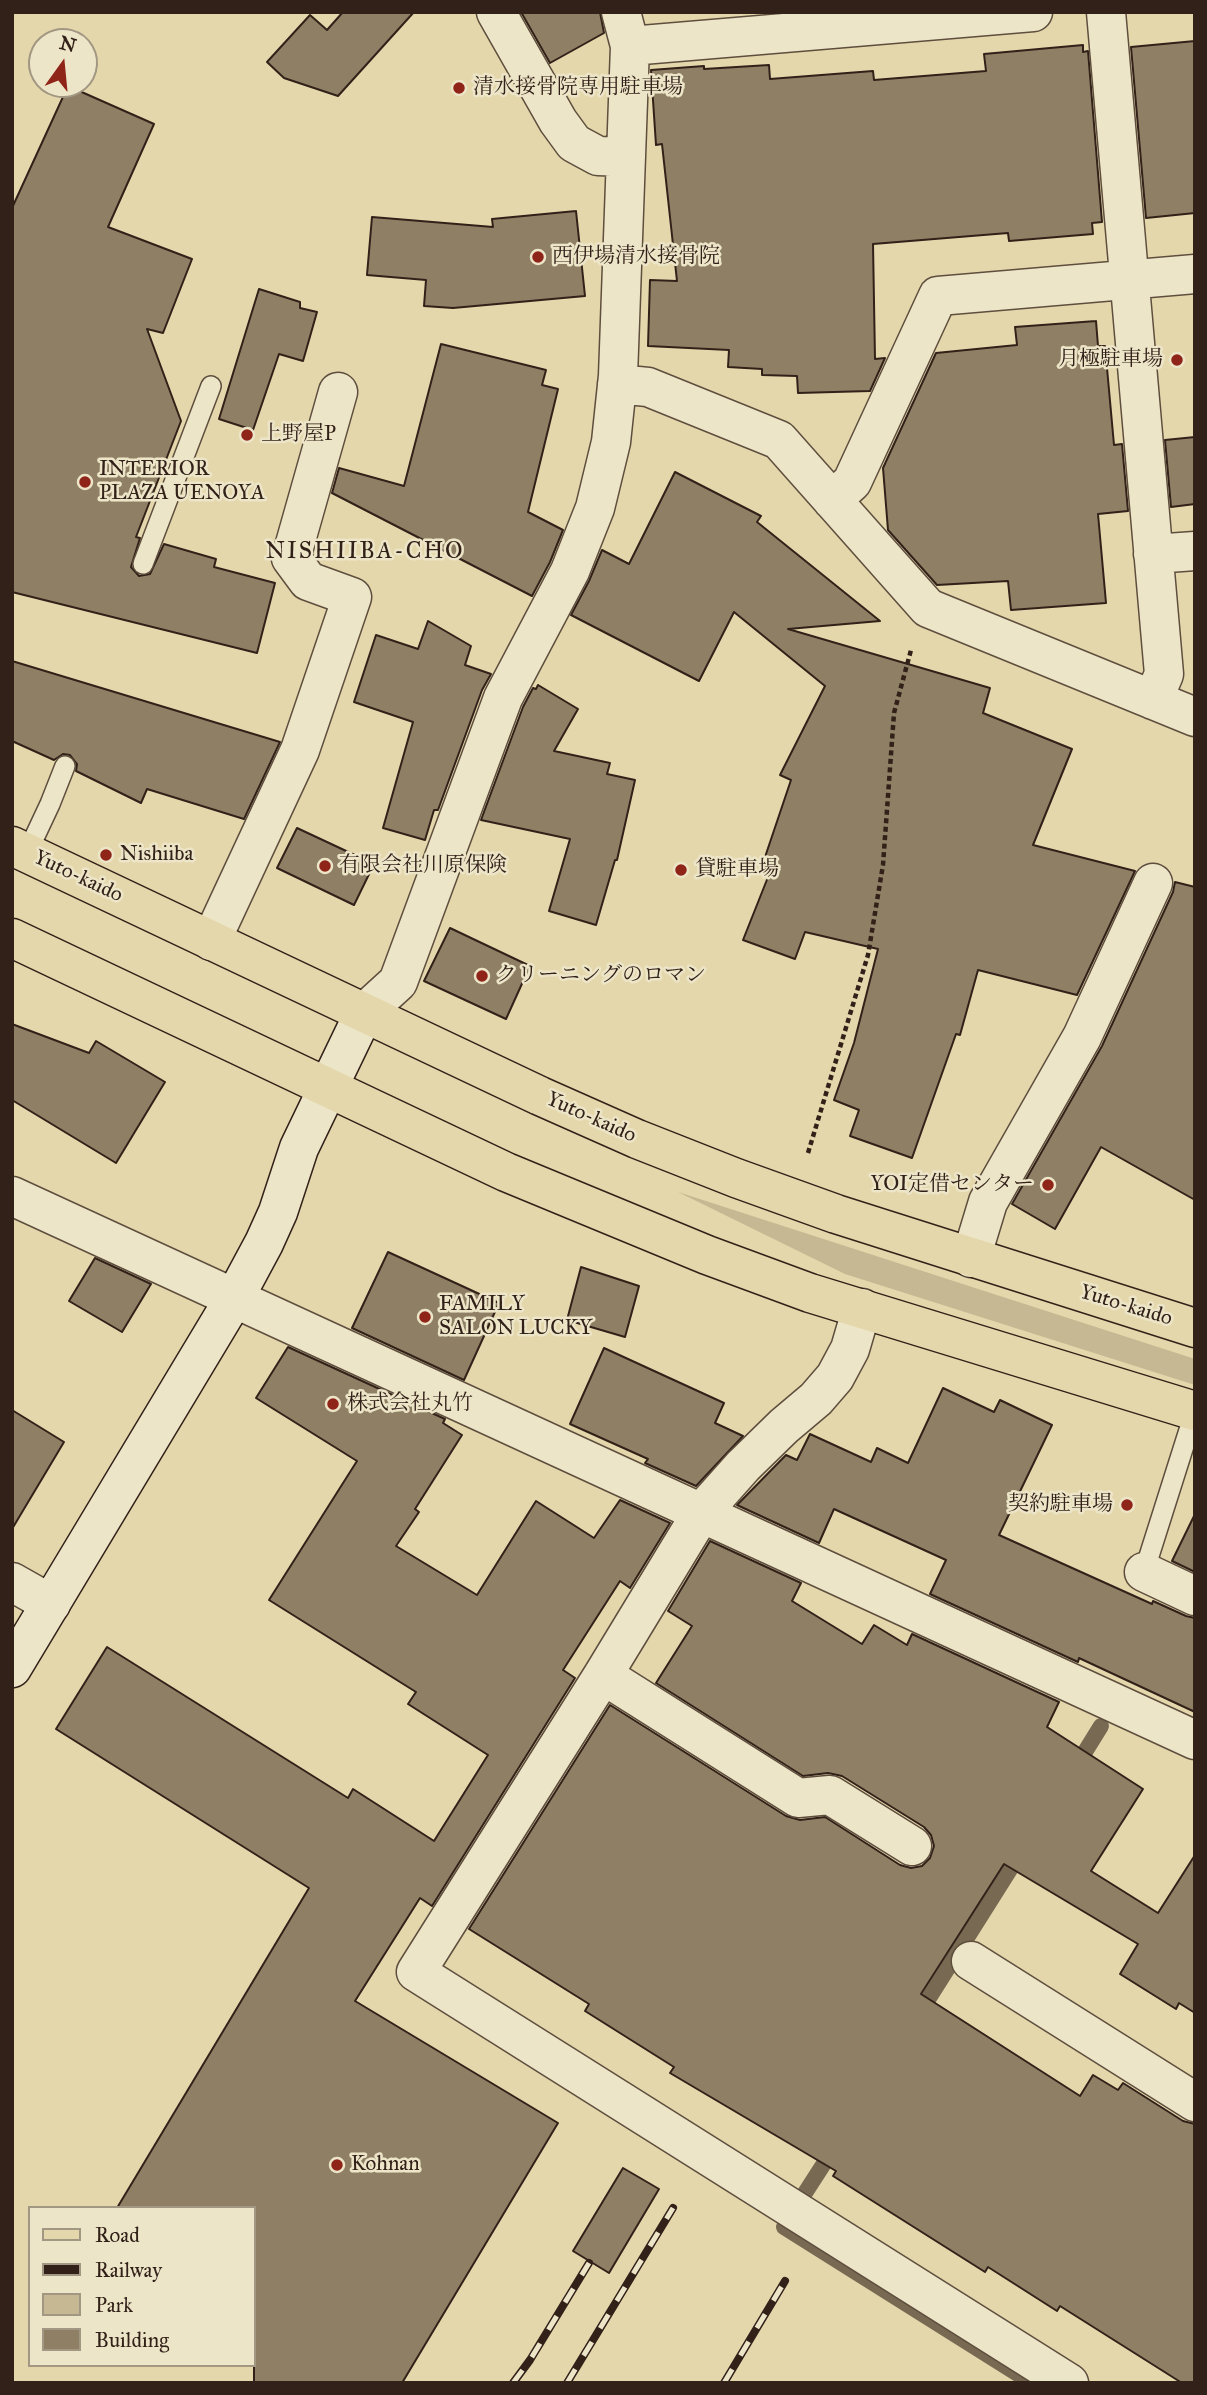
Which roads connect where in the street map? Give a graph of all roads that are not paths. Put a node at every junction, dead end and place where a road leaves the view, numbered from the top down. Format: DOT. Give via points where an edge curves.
graph roads {
  1 [pos="496,12"];
  2 [pos="1033,12"];
  3 [pos="1107,12"];
  4 [pos="626,29"];
  5 [pos="626,157"];
  6 [pos="1195,274"];
  7 [pos="1129,280"];
  8 [pos="617,384"];
  9 [pos="211,386"];
  10 [pos="338,392"];
  11 [pos="832,499"];
  12 [pos="1195,551"];
  13 [pos="1153,554"];
  14 [pos="143,564"];
  15 [pos="1153,700"];
  16 [pos="1195,717"];
  17 [pos="65,765"];
  18 [pos="19,850"];
  19 [pos="1153,883"];
  20 [pos="12,938"];
  21 [pos="211,941"];
  22 [pos="364,1013"];
  23 [pos="328,1087"];
  24 [pos="12,1196"];
  25 [pos="971,1258"];
  26 [pos="235,1297"];
  27 [pos="862,1308"];
  28 [pos="1192,1319"];
  29 [pos="1195,1411"];
  30 [pos="702,1512"];
  31 [pos="1144,1572"];
  32 [pos="12,1582"];
  33 [pos="1195,1596"];
  34 [pos="51,1604"];
  35 [pos="12,1668"];
  36 [pos="603,1675"];
  37 [pos="1195,1740"];
  38 [pos="912,1846"];
  39 [pos="971,1961"];
  40 [pos="1195,2102"];
  41 [pos="1069,2383"];
  1 -- 5 [label="street" via="575,143 598,156"];
  2 -- 4 [label="street"];
  3 -- 7 [label="street"];
  4 -- 5 [label="street"];
  5 -- 8 [label="street"];
  6 -- 7 [label="street"];
  7 -- 11 [label="street" via="938,296 852,482"];
  7 -- 13 [label="street"];
  8 -- 11 [label="street" via="648,387 779,440"];
  8 -- 22 [label="street" via="611,442 595,508 570,570 503,698 398,982"];
  9 -- 14 [label="lane"];
  10 -- 21 [label="street" via="291,558 309,581 352,597 300,750"];
  11 -- 15 [label="street" via="928,608"];
  12 -- 13 [label="street"];
  13 -- 15 [label="street" via="1164,674"];
  15 -- 16 [label="street"];
  17 -- 18 [label="lane" via="50,804"];
  18 -- 21 [label="main road, Yuto-kaido"];
  19 -- 25 [label="street" via="1082,1037 988,1202"];
  20 -- 23 [label="main road"];
  21 -- 22 [label="main road, Yuto-kaido"];
  22 -- 23 [label="street"];
  22 -- 25 [label="main road, Yuto-kaido" via="637,1139 836,1214"];
  23 -- 26 [label="street" via="299,1148 278,1212"];
  23 -- 27 [label="main road" via="619,1220"];
  24 -- 26 [label="street"];
  25 -- 28 [label="main road, Yuto-kaido"];
  26 -- 30 [label="street"];
  26 -- 34 [label="street"];
  27 -- 29 [label="main road"];
  27 -- 30 [label="street" via="850,1349 835,1377"];
  29 -- 31 [label="lane"];
  30 -- 36 [label="street"];
  30 -- 37 [label="street"];
  31 -- 33 [label="street"];
  32 -- 34 [label="street"];
  34 -- 35 [label="street"];
  36 -- 38 [label="street" via="797,1798 830,1795"];
  36 -- 41 [label="street" via="416,1972"];
  39 -- 40 [label="street"];
}
